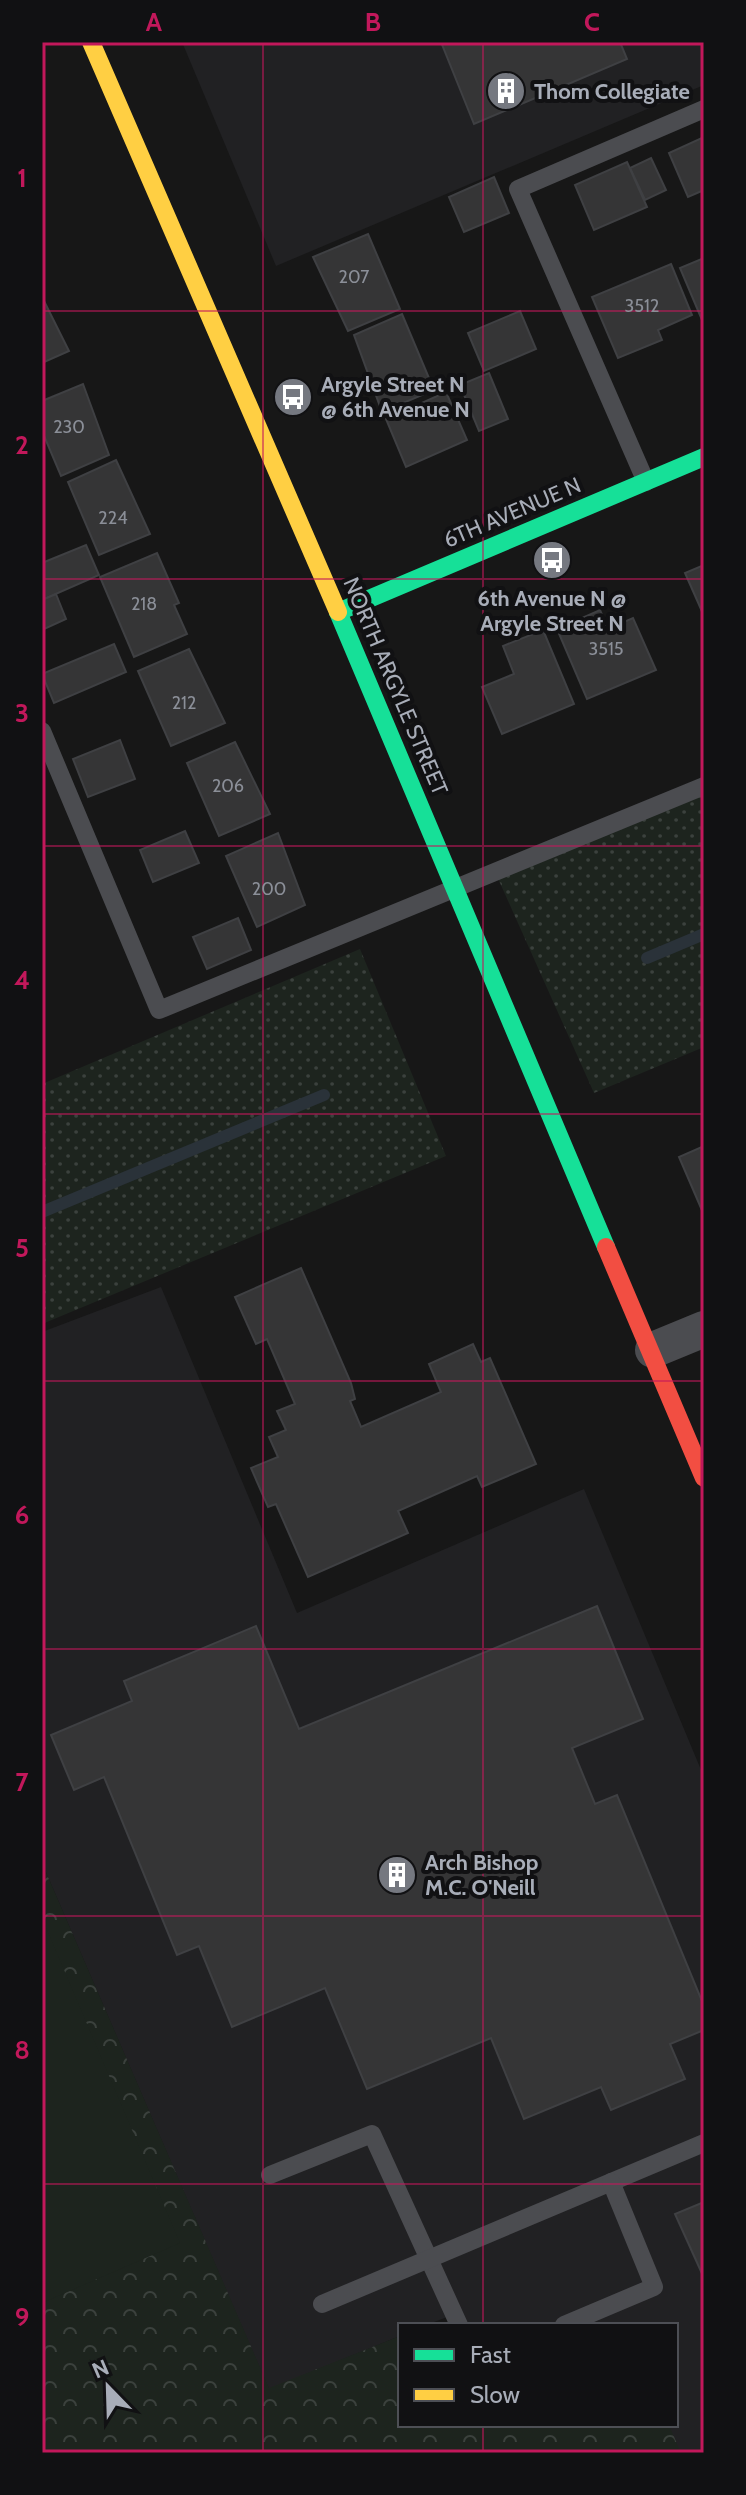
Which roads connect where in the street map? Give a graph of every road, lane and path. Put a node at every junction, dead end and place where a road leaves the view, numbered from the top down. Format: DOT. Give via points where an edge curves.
graph roads {
  1 [pos="91,42"];
  2 [pos="704,109"];
  3 [pos="704,457"];
  4 [pos="646,482"];
  5 [pos="338,612"];
  6 [pos="42,731"];
  7 [pos="704,786"];
  8 [pos="457,890"];
  9 [pos="704,1329"];
  10 [pos="653,1350"];
  11 [pos="704,1478"];
  12 [pos="704,2143"];
  13 [pos="270,2175"];
  14 [pos="611,2182"];
  15 [pos="429,2258"];
  16 [pos="322,2304"];
  17 [pos="458,2323"];
  18 [pos="569,2323"];
  1 -- 5 [label="street, NORTH ARGYLE STREET"];
  2 -- 4 [label="lane" via="518,189"];
  3 -- 4 [label="street, 6TH AVENUE N"];
  4 -- 5 [label="street, 6TH AVENUE N"];
  5 -- 8 [label="street, NORTH ARGYLE STREET"];
  6 -- 8 [label="lane" via="159,1010"];
  7 -- 8 [label="lane"];
  8 -- 10 [label="street, NORTH ARGYLE STREET"];
  9 -- 10 [label="street"];
  10 -- 11 [label="street, NORTH ARGYLE STREET"];
  12 -- 14 [label="lane"];
  13 -- 15 [label="lane" via="372,2134"];
  14 -- 15 [label="lane"];
  14 -- 18 [label="lane" via="654,2287"];
  15 -- 16 [label="lane"];
  15 -- 17 [label="lane"];
}
